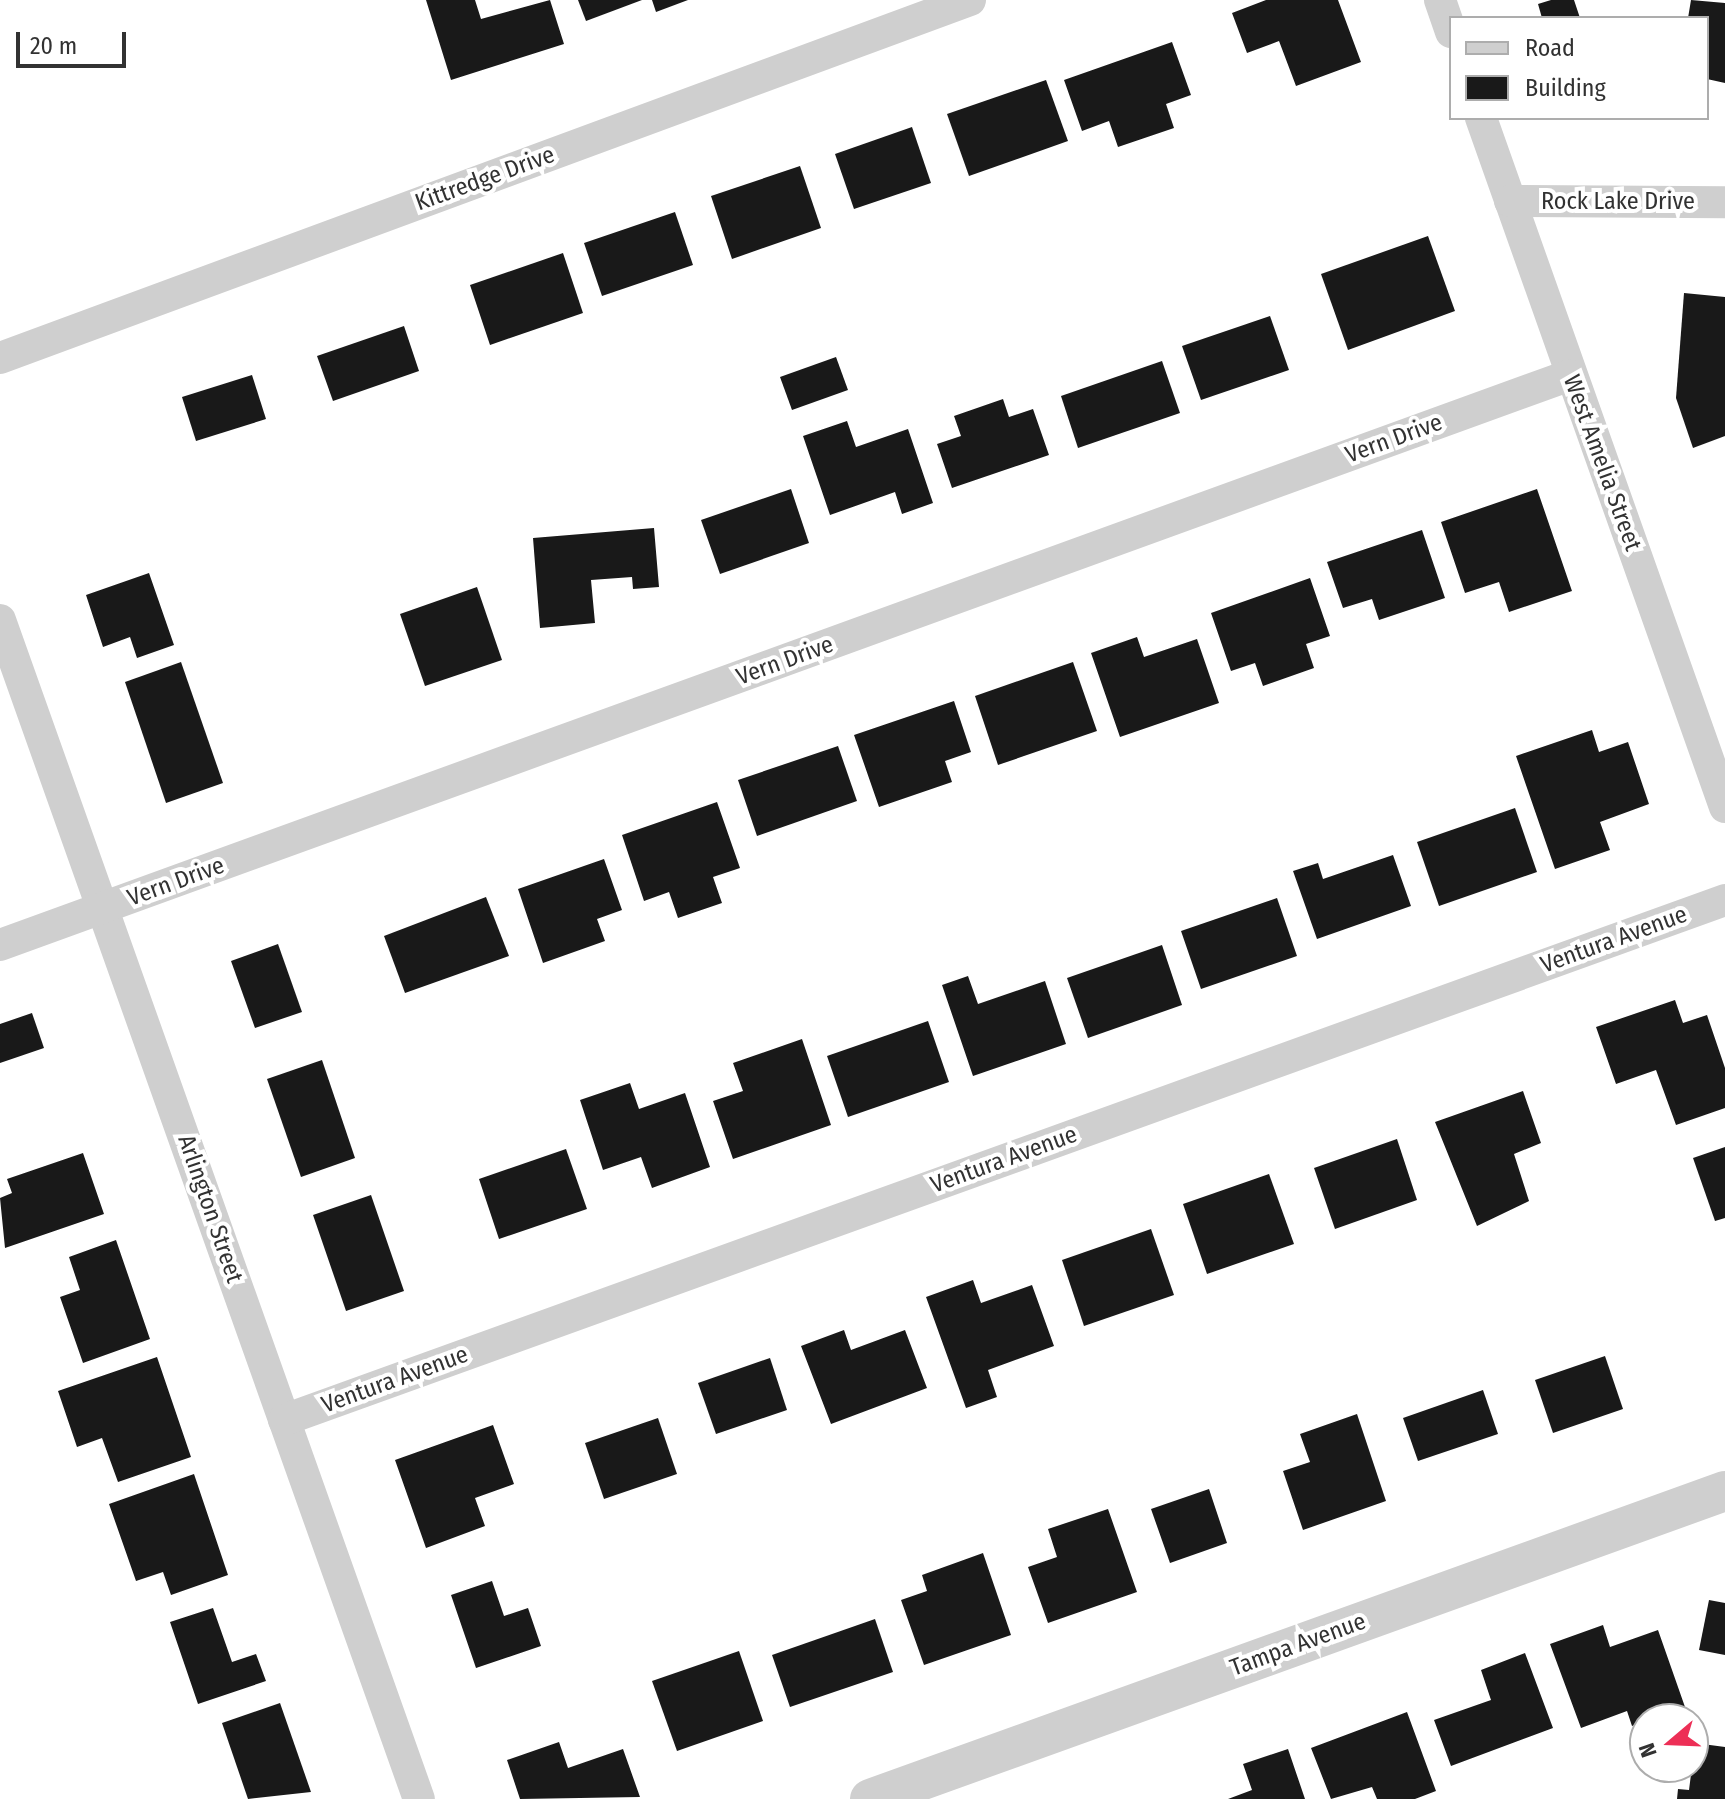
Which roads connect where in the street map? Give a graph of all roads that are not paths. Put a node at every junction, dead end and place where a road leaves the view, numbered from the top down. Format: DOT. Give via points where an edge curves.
graph roads {
  1 [pos="970,0"];
  2 [pos="1440,0"];
  3 [pos="1449,26"];
  4 [pos="1482,120"];
  5 [pos="1510,201"];
  6 [pos="1725,202"];
  7 [pos="0,358"];
  8 [pos="1570,375"];
  9 [pos="0,620"];
  10 [pos="1725,807"];
  11 [pos="1725,900"];
  12 [pos="104,909"];
  13 [pos="0,945"];
  14 [pos="284,1420"];
  15 [pos="1725,1491"];
  16 [pos="419,1799"];
  17 [pos="870,1799"];
  1 -- 7 [label="street, Kittredge Drive"];
  2 -- 3 [label="street"];
  4 -- 5 [label="street, West Amelia Street"];
  5 -- 6 [label="street, Rock Lake Drive"];
  5 -- 8 [label="street, West Amelia Street"];
  8 -- 10 [label="street, West Amelia Street"];
  8 -- 12 [label="street, Vern Drive"];
  9 -- 12 [label="street, Arlington Street"];
  11 -- 14 [label="street, Ventura Avenue"];
  12 -- 13 [label="street, Vern Drive"];
  12 -- 14 [label="street, Arlington Street"];
  14 -- 16 [label="street, Arlington Street"];
  15 -- 17 [label="street, Tampa Avenue"];
}
